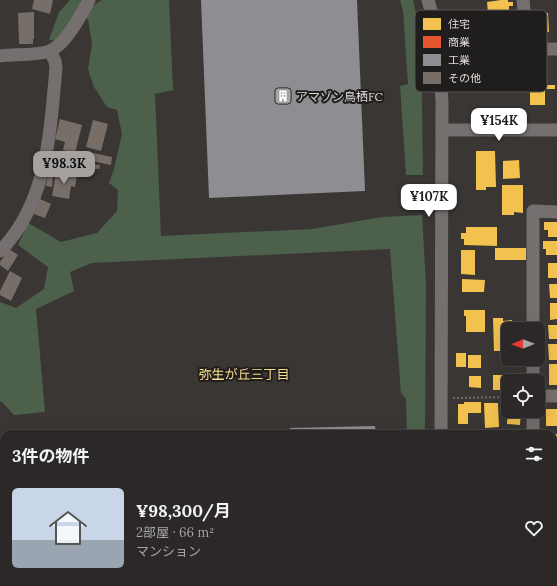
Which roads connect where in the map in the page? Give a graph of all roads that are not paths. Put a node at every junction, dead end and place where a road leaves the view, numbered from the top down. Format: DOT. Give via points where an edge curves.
graph roads {
  1 [pos="90,0"];
  2 [pos="428,0"];
  3 [pos="523,0"];
  4 [pos="431,10"];
  5 [pos="524,10"];
  6 [pos="547,49"];
  7 [pos="557,49"];
  8 [pos="50,51"];
  9 [pos="0,56"];
  10 [pos="440,92"];
  11 [pos="442,130"];
  12 [pos="557,130"];
  13 [pos="557,212"];
  14 [pos="0,251"];
  15 [pos="533,322"];
  16 [pos="545,396"];
  17 [pos="557,396"];
  18 [pos="533,418"];
  19 [pos="441,430"];
  20 [pos="532,430"];
  1 -- 8 [label="street" via="62,41"];
  2 -- 4 [label="street"];
  3 -- 5 [label="street"];
  6 -- 7 [label="street"];
  8 -- 9 [label="street"];
  8 -- 14 [label="street" via="56,68 48,148 43,168 35,196 20,227"];
  10 -- 11 [label="street"];
  11 -- 12 [label="street"];
  11 -- 19 [label="street"];
  13 -- 15 [label="street" via="533,211"];
  16 -- 17 [label="street"];
  18 -- 20 [label="street"];
}
